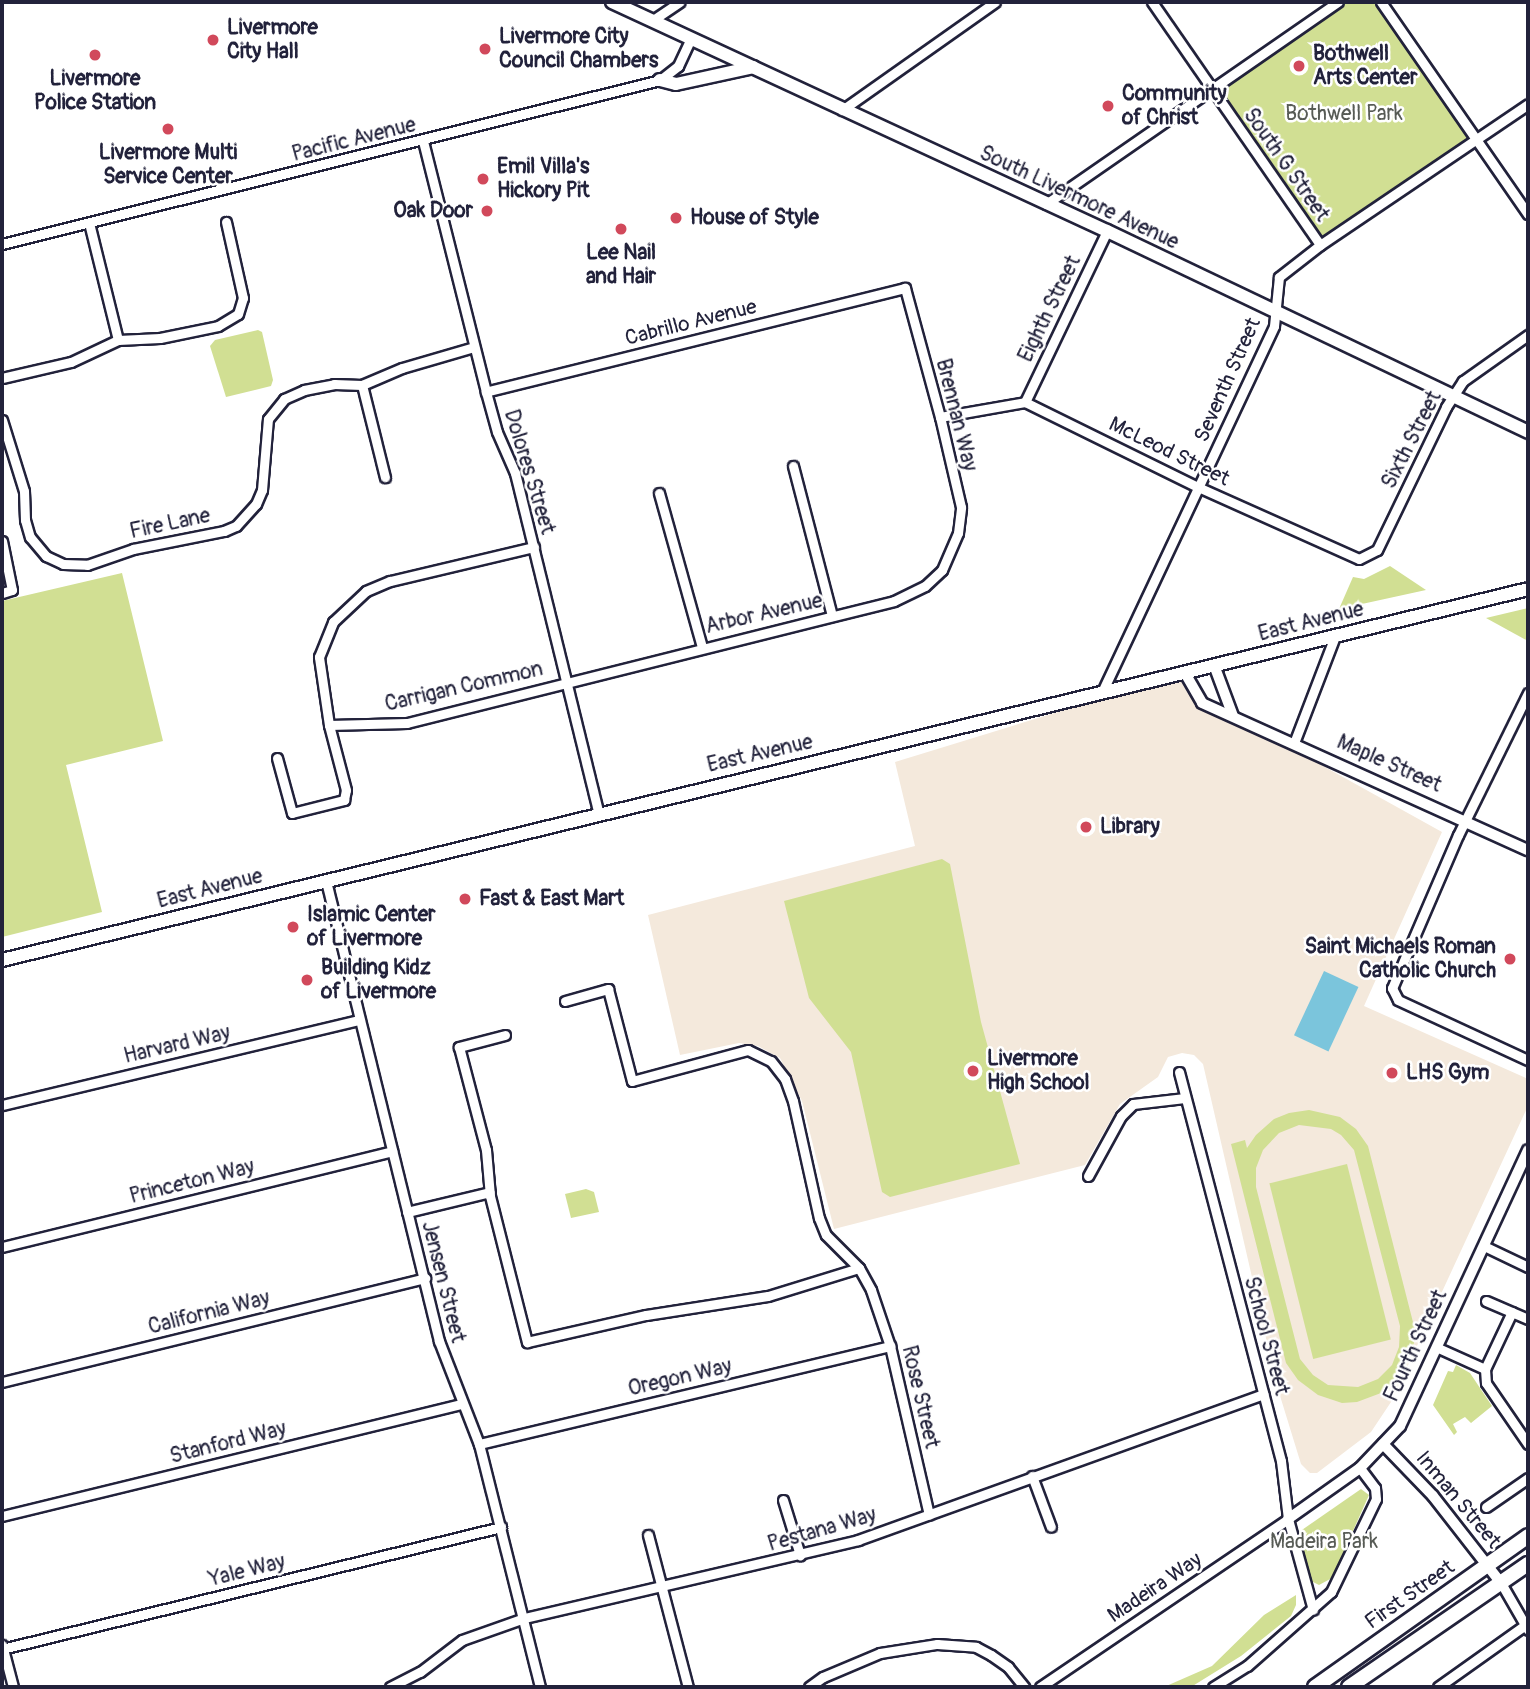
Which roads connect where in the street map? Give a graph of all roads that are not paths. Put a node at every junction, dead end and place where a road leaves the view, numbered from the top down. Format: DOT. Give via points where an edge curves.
graph roads {
  1 [pos="612,2"];
  2 [pos="680,2"];
  3 [pos="995,2"];
  4 [pos="1152,2"];
  5 [pos="1338,2"];
  6 [pos="1381,2"];
  7 [pos="653,20"];
  8 [pos="691,38"];
  9 [pos="753,67"];
  10 [pos="660,80"];
  11 [pos="1212,89"];
  12 [pos="1528,104"];
  13 [pos="842,110"];
  14 [pos="1477,140"];
  15 [pos="423,141"];
  16 [pos="1045,204"];
  17 [pos="1528,214"];
  18 [pos="226,222"];
  19 [pos="89,223"];
  20 [pos="1107,231"];
  21 [pos="2,244"];
  22 [pos="1320,245"];
  23 [pos="905,288"];
  24 [pos="1276,311"];
  25 [pos="1528,335"];
  26 [pos="118,340"];
  27 [pos="474,347"];
  28 [pos="2,379"];
  29 [pos="362,385"];
  30 [pos="486,392"];
  31 [pos="1451,397"];
  32 [pos="1025,402"];
  33 [pos="940,417"];
  34 [pos="2,420"];
  35 [pos="1528,432"];
  36 [pos="793,466"];
  37 [pos="385,478"];
  38 [pos="1198,487"];
  39 [pos="659,493"];
  40 [pos="2,541"];
  41 [pos="534,547"];
  42 [pos="1377,550"];
  43 [pos="952,551"];
  44 [pos="1528,589"];
  45 [pos="2,593"];
  46 [pos="832,616"];
  47 [pos="1335,636"];
  48 [pos="702,647"];
  49 [pos="1214,665"];
  50 [pos="1185,673"];
  51 [pos="566,681"];
  52 [pos="1102,692"];
  53 [pos="1528,693"];
  54 [pos="1233,716"];
  55 [pos="329,725"];
  56 [pos="1294,743"];
  57 [pos="277,758"];
  58 [pos="598,814"];
  59 [pos="1465,820"];
  60 [pos="1528,850"];
  61 [pos="326,881"];
  62 [pos="2,960"];
  63 [pos="565,1001"];
  64 [pos="359,1020"];
  65 [pos="505,1035"];
  66 [pos="1528,1060"];
  67 [pos="1179,1072"];
  68 [pos="1185,1098"];
  69 [pos="2,1105"];
  70 [pos="1528,1150"];
  71 [pos="391,1151"];
  72 [pos="1088,1176"];
  73 [pos="490,1192"];
  74 [pos="407,1212"];
  75 [pos="1484,1246"];
  76 [pos="2,1247"];
  77 [pos="1528,1267"];
  78 [pos="859,1268"];
  79 [pos="425,1278"];
  80 [pos="1486,1301"];
  81 [pos="1512,1312"];
  82 [pos="1528,1320"];
  83 [pos="890,1346"];
  84 [pos="1436,1347"];
  85 [pos="1485,1369"];
  86 [pos="2,1382"];
  87 [pos="1263,1394"];
  88 [pos="462,1404"];
  89 [pos="479,1444"];
  90 [pos="1383,1444"];
  91 [pos="1528,1444"];
  92 [pos="1360,1468"];
  93 [pos="1032,1476"];
  94 [pos="1528,1478"];
  95 [pos="783,1500"];
  96 [pos="1486,1507"];
  97 [pos="929,1515"];
  98 [pos="2,1516"];
  99 [pos="1289,1519"];
  100 [pos="501,1527"];
  101 [pos="1051,1527"];
  102 [pos="648,1535"];
  103 [pos="1528,1536"];
  104 [pos="800,1555"];
  105 [pos="1528,1564"];
  106 [pos="1488,1565"];
  107 [pos="1501,1583"];
  108 [pos="664,1588"];
  109 [pos="1313,1610"];
  110 [pos="524,1619"];
  111 [pos="1527,1626"];
  112 [pos="2,1647"];
  113 [pos="13,1687"];
  114 [pos="390,1687"];
  115 [pos="540,1687"];
  116 [pos="688,1687"];
  117 [pos="809,1687"];
  118 [pos="1024,1687"];
  119 [pos="1040,1687"];
  120 [pos="1213,1687"];
  121 [pos="1315,1687"];
  122 [pos="1349,1687"];
  123 [pos="1438,1687"];
  1 -- 7 [label="main road, South Livermore Avenue"];
  2 -- 7 [label="street"];
  3 -- 13 [label="street"];
  4 -- 11 [label="street, South G Street"];
  5 -- 11 [label="street"];
  6 -- 14 [label="street"];
  7 -- 8 [label="main road, South Livermore Avenue"];
  8 -- 9 [label="main road, South Livermore Avenue"];
  8 -- 10 [label="street" via="678,66"];
  9 -- 10 [label="main road" via="676,84"];
  9 -- 13 [label="main road, South Livermore Avenue"];
  10 -- 15 [label="street, Pacific Avenue"];
  11 -- 16 [label="street"];
  11 -- 22 [label="street, South G Street"];
  12 -- 14 [label="street, Seventh Street"];
  13 -- 16 [label="main road, South Livermore Avenue"];
  14 -- 17 [label="street"];
  14 -- 22 [label="street, Seventh Street"];
  15 -- 19 [label="street, Pacific Avenue"];
  15 -- 27 [label="street, Dolores Street"];
  16 -- 20 [label="main road, South Livermore Avenue"];
  18 -- 26 [label="street" via="243,298 239,314 218,326 160,338"];
  19 -- 21 [label="street, Pacific Avenue"];
  19 -- 26 [label="street"];
  20 -- 24 [label="main road, South Livermore Avenue"];
  20 -- 32 [label="street, Eighth Street"];
  22 -- 24 [label="street, Seventh Street" via="1279,277"];
  23 -- 30 [label="street, Cabrillo Avenue"];
  23 -- 33 [label="street, Brennan Way"];
  24 -- 31 [label="main road, South Livermore Avenue"];
  24 -- 38 [label="street, Seventh Street" via="1274,326"];
  25 -- 31 [label="street, Sixth Street" via="1464,380"];
  26 -- 28 [label="street" via="71,362"];
  27 -- 29 [label="street, Fire Lane"];
  27 -- 30 [label="street, Dolores Street"];
  29 -- 34 [label="street, Fire Lane" via="304,390 274,409 268,419 262,490 236,526 133,549 87,565 63,564 46,556 30,537 24,491"];
  29 -- 37 [label="street"];
  30 -- 41 [label="street, Dolores Street" via="515,473"];
  31 -- 35 [label="main road, South Livermore Avenue"];
  31 -- 42 [label="street, Sixth Street"];
  32 -- 33 [label="street"];
  32 -- 38 [label="street, McLeod Street"];
  33 -- 43 [label="street, Brennan Way" via="961,508"];
  36 -- 46 [label="street"];
  38 -- 42 [label="street, McLeod Street" via="1359,559"];
  38 -- 52 [label="street, Seventh Street"];
  39 -- 48 [label="street"];
  40 -- 45 [label="street" via="12,590"];
  41 -- 51 [label="street, Dolores Street"];
  41 -- 55 [label="street" via="390,581 347,606 333,622 319,657"];
  43 -- 46 [label="street, Arbor Avenue" via="942,570 925,586 894,601"];
  44 -- 47 [label="main road, East Avenue"];
  46 -- 48 [label="street, Arbor Avenue"];
  47 -- 49 [label="main road, East Avenue"];
  47 -- 56 [label="street"];
  48 -- 51 [label="street, Arbor Avenue"];
  49 -- 50 [label="main road, East Avenue"];
  49 -- 54 [label="street"];
  50 -- 52 [label="main road, East Avenue"];
  50 -- 54 [label="street, Maple Street" via="1202,703"];
  51 -- 55 [label="street, Carrigan Common" via="407,723"];
  51 -- 58 [label="street, Dolores Street"];
  52 -- 58 [label="main road, East Avenue"];
  53 -- 59 [label="street"];
  54 -- 56 [label="street, Maple Street"];
  55 -- 57 [label="street" via="346,790 344,800 292,813"];
  56 -- 59 [label="street, Maple Street"];
  58 -- 61 [label="main road, East Avenue"];
  59 -- 60 [label="street, Maple Street"];
  59 -- 66 [label="street" via="1392,988 1398,1000"];
  61 -- 62 [label="main road, East Avenue"];
  61 -- 64 [label="street, Jensen Street"];
  63 -- 78 [label="street, Rose Street" via="608,989 632,1081 748,1049 772,1061 793,1101 818,1218 826,1235"];
  64 -- 69 [label="street, Harvard Way"];
  64 -- 71 [label="street, Jensen Street"];
  65 -- 73 [label="street" via="459,1047 486,1150"];
  67 -- 68 [label="street, School Street"];
  68 -- 72 [label="street" via="1133,1104 1121,1116"];
  68 -- 87 [label="street, School Street"];
  70 -- 75 [label="street, Fourth Street"];
  71 -- 74 [label="street, Jensen Street"];
  71 -- 76 [label="street, Princeton Way"];
  73 -- 74 [label="street"];
  73 -- 78 [label="street" via="527,1342 646,1315 768,1296"];
  74 -- 79 [label="street, Jensen Street"];
  75 -- 77 [label="street"];
  75 -- 84 [label="street, Fourth Street"];
  78 -- 83 [label="street, Rose Street"];
  79 -- 86 [label="street, California Way"];
  79 -- 88 [label="street, Jensen Street" via="439,1341"];
  80 -- 81 [label="street"];
  81 -- 82 [label="street"];
  81 -- 85 [label="street"];
  83 -- 89 [label="street, Oregon Way"];
  83 -- 97 [label="street, Rose Street"];
  84 -- 85 [label="street"];
  84 -- 90 [label="street, Fourth Street" via="1399,1426"];
  85 -- 91 [label="street" via="1486,1382"];
  87 -- 93 [label="street, Pestana Way"];
  87 -- 99 [label="street, School Street" via="1281,1461"];
  88 -- 89 [label="street, Jensen Street"];
  88 -- 98 [label="street, Stanford Way"];
  89 -- 100 [label="street, Jensen Street"];
  90 -- 92 [label="street, Fourth Street"];
  90 -- 106 [label="street, Inman Street" via="1433,1496"];
  92 -- 99 [label="street, Fourth Street"];
  92 -- 109 [label="street" via="1375,1488 1376,1499 1331,1592"];
  93 -- 97 [label="street, Pestana Way"];
  93 -- 101 [label="street"];
  94 -- 96 [label="street"];
  95 -- 104 [label="street"];
  97 -- 104 [label="street, Pestana Way"];
  99 -- 109 [label="street, School Street"];
  99 -- 119 [label="street, Madeira Way"];
  100 -- 110 [label="street, Jensen Street"];
  100 -- 112 [label="street, Yale Way"];
  102 -- 108 [label="street"];
  103 -- 106 [label="main road, First Street"];
  104 -- 108 [label="street, Pestana Way"];
  105 -- 107 [label="main road, First Street"];
  106 -- 107 [label="street, Inman Street"];
  106 -- 121 [label="main road, First Street"];
  107 -- 111 [label="street"];
  107 -- 122 [label="main road, First Street"];
  108 -- 110 [label="street, Pestana Way"];
  108 -- 116 [label="street"];
  109 -- 120 [label="street" via="1247,1666"];
  110 -- 114 [label="street, Pestana Way" via="462,1640 420,1672"];
  110 -- 115 [label="street, Jensen Street"];
  111 -- 123 [label="street"];
  112 -- 113 [label="street"];
  117 -- 118 [label="street" via="880,1653 937,1644 976,1647 1008,1667"];
}
